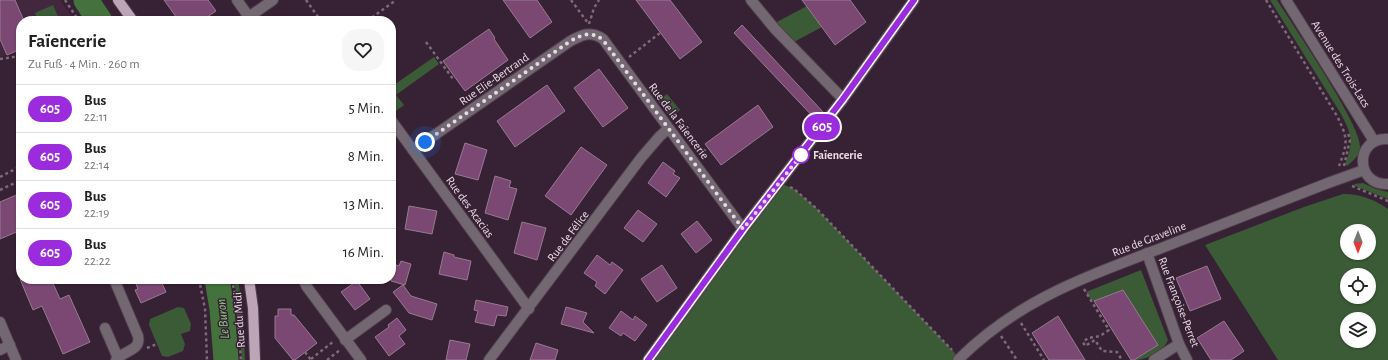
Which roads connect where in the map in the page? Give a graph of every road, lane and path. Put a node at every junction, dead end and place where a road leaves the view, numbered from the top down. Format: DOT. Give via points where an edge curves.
graph roads {
  1 [pos="65,0"];
  2 [pos="118,0"];
  3 [pos="237,0"];
  4 [pos="273,0"];
  5 [pos="306,0"];
  6 [pos="396,0"];
  7 [pos="571,0"];
  8 [pos="599,0"];
  9 [pos="751,0"];
  10 [pos="914,0"];
  11 [pos="1266,0"];
  12 [pos="1286,0"];
  13 [pos="76,16"];
  14 [pos="129,16"];
  15 [pos="245,16"];
  16 [pos="250,16"];
  17 [pos="317,16"];
  18 [pos="374,16"];
  19 [pos="590,29"];
  20 [pos="660,33"];
  21 [pos="426,42"];
  22 [pos="16,57"];
  23 [pos="0,59"];
  24 [pos="621,64"];
  25 [pos="453,79"];
  26 [pos="843,99"];
  27 [pos="396,127"];
  28 [pos="668,129"];
  29 [pos="1388,139"];
  30 [pos="1374,141"];
  31 [pos="414,150"];
  32 [pos="16,169"];
  33 [pos="1338,169"];
  34 [pos="1364,170"];
  35 [pos="0,177"];
  36 [pos="16,182"];
  37 [pos="1388,184"];
  38 [pos="788,186"];
  39 [pos="0,190"];
  40 [pos="743,229"];
  41 [pos="1147,253"];
  42 [pos="116,284"];
  43 [pos="200,284"];
  44 [pos="233,284"];
  45 [pos="250,284"];
  46 [pos="306,284"];
  47 [pos="1082,287"];
  48 [pos="529,309"];
  49 [pos="386,310"];
  50 [pos="1020,320"];
  51 [pos="0,322"];
  52 [pos="105,328"];
  53 [pos="1000,334"];
  54 [pos="345,340"];
  55 [pos="334,341"];
  56 [pos="1179,344"];
  57 [pos="10,345"];
  58 [pos="0,350"];
  59 [pos="340,350"];
  60 [pos="305,352"];
  61 [pos="956,356"];
  62 [pos="117,359"];
  63 [pos="311,359"];
  64 [pos="16,360"];
  65 [pos="207,360"];
  66 [pos="241,360"];
  67 [pos="255,360"];
  68 [pos="327,360"];
  69 [pos="361,360"];
  70 [pos="490,360"];
  71 [pos="648,360"];
  72 [pos="1017,360"];
  73 [pos="1044,360"];
  74 [pos="1122,360"];
  75 [pos="1154,360"];
  76 [pos="1187,360"];
  1 -- 13 [label="path"];
  2 -- 14 [label="main road"];
  3 -- 15 [label="street"];
  4 -- 16 [label="street"];
  5 -- 17 [label="path"];
  6 -- 18 [label="path"];
  7 -- 19 [label="path"];
  8 -- 19 [label="path" via="594,8"];
  9 -- 26 [label="street" via="775,29"];
  10 -- 26 [label="street"];
  11 -- 33 [label="path" via="1345,132 1346,149"];
  12 -- 30 [label="street, Avenue des Trois-Lacs"];
  19 -- 24 [label="street, Rue de la Faïencerie" via="603,40"];
  19 -- 31 [label="street, Rue Elie-Bertrand"];
  20 -- 24 [label="path"];
  21 -- 25 [label="path"];
  22 -- 23 [label="path"];
  24 -- 28 [label="street, Rue de la Faïencerie"];
  26 -- 40 [label="street"];
  27 -- 31 [label="street, Rue des Acacias"];
  28 -- 40 [label="street, Rue de la Faïencerie"];
  28 -- 48 [label="street, Rue de Félice" via="641,158"];
  29 -- 30 [label="street"];
  30 -- 34 [label="street" via="1364,154"];
  31 -- 48 [label="street, Rue des Acacias"];
  32 -- 35 [label="path"];
  34 -- 37 [label="street" via="1373,180"];
  34 -- 41 [label="street, Rue de Graveline"];
  36 -- 39 [label="path"];
  38 -- 61 [label="path" via="816,208"];
  40 -- 71 [label="street"];
  41 -- 56 [label="street, Rue Françoise-Perret"];
  41 -- 61 [label="street, Rue de Graveline" via="1072,282 1033,302"];
  42 -- 62 [label="street" via="140,342 138,346"];
  43 -- 65 [label="path" via="205,309"];
  44 -- 66 [label="path"];
  45 -- 67 [label="main road, Rue du Midi"];
  46 -- 54 [label="street"];
  47 -- 74 [label="path" via="1108,330 1100,336 1088,338 1083,342 1085,346 1095,340 1102,351 1117,352"];
  48 -- 70 [label="street, Rue de Félice"];
  49 -- 54 [label="street"];
  50 -- 73 [label="path"];
  51 -- 57 [label="street"];
  52 -- 62 [label="street"];
  53 -- 72 [label="path"];
  54 -- 69 [label="street"];
  55 -- 63 [label="path"];
  56 -- 75 [label="street"];
  56 -- 76 [label="street, Rue Françoise-Perret"];
  57 -- 58 [label="street"];
  57 -- 64 [label="street"];
  59 -- 68 [label="path"];
  60 -- 63 [label="path"];
}
